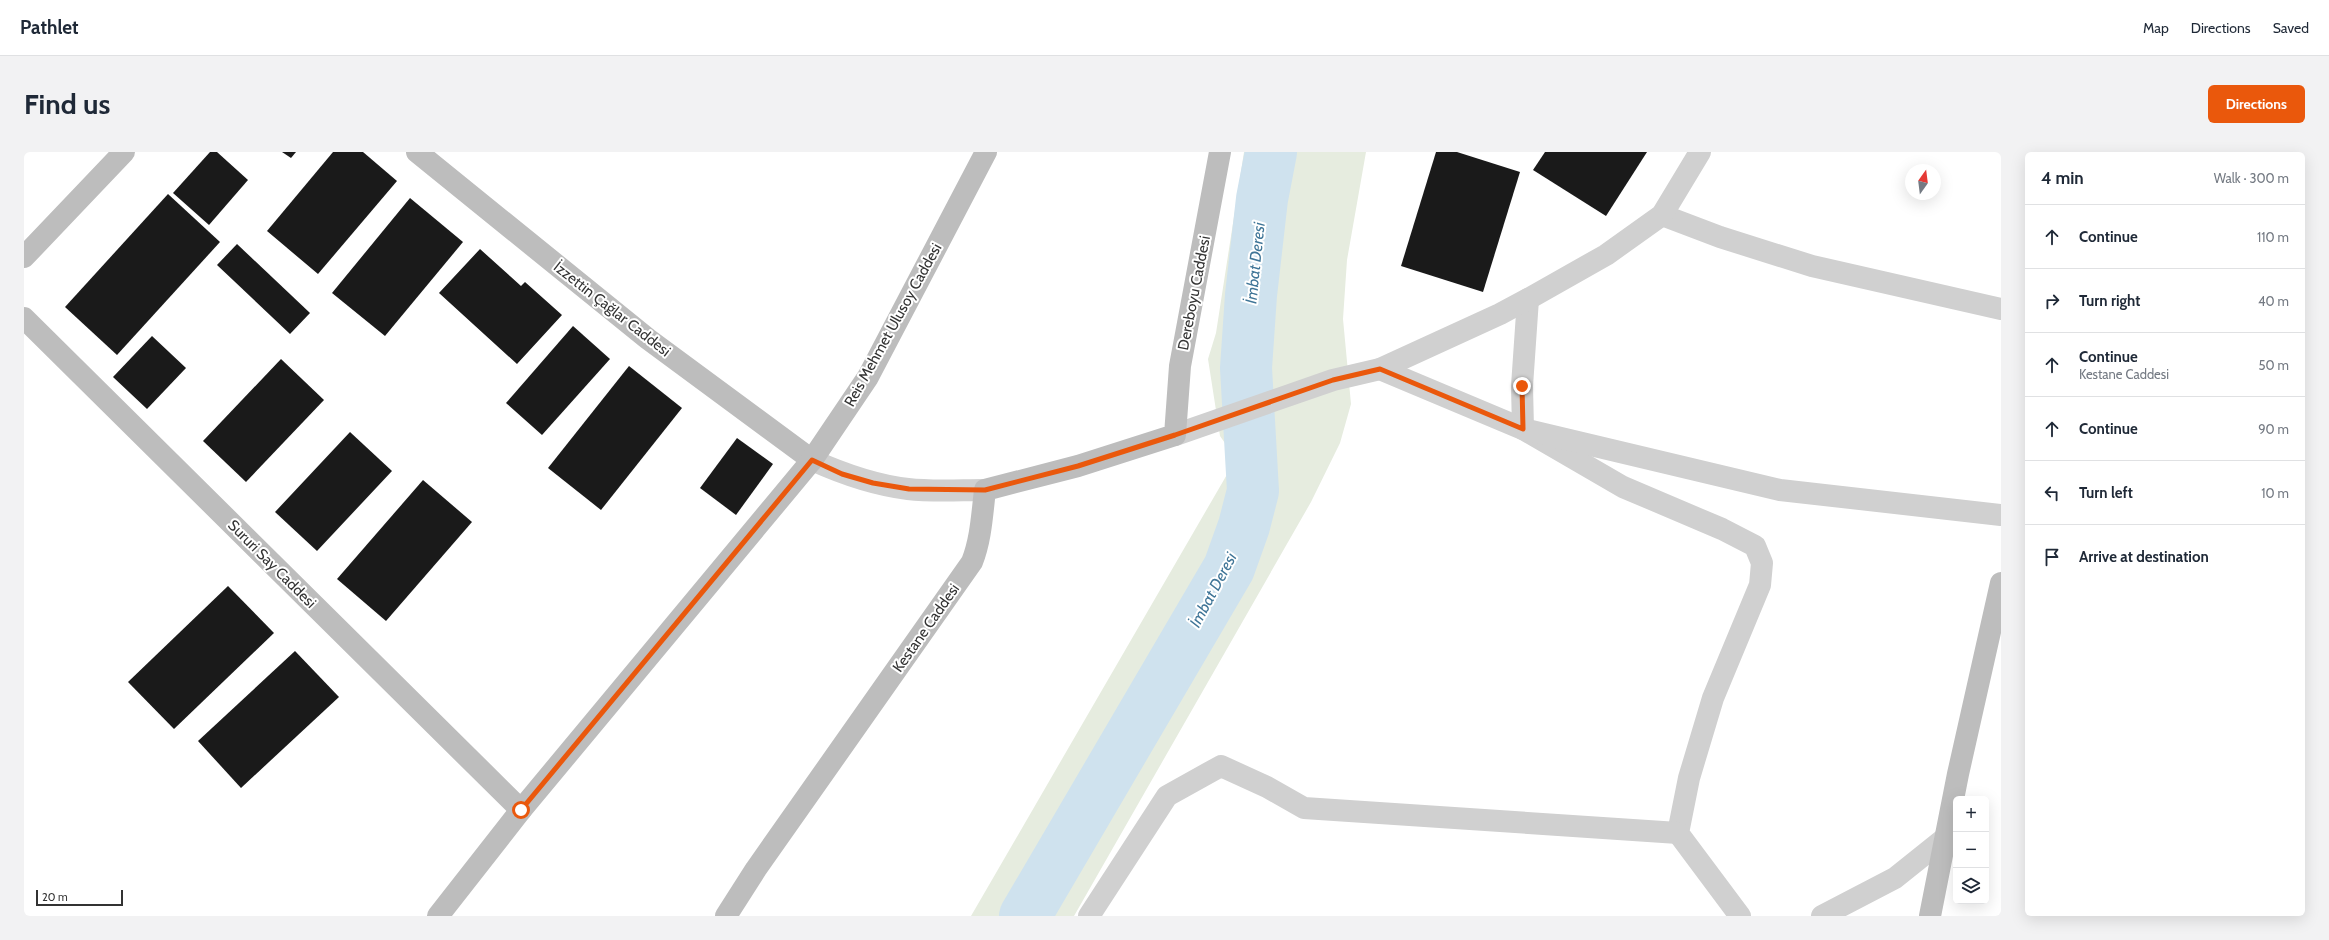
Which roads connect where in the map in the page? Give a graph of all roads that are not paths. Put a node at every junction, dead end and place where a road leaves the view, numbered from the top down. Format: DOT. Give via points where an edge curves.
graph roads {
  1 [pos="124,152"];
  2 [pos="417,152"];
  3 [pos="986,152"];
  4 [pos="1220,152"];
  5 [pos="1700,152"];
  6 [pos="1662,215"];
  7 [pos="24,257"];
  8 [pos="1528,299"];
  9 [pos="2001,309"];
  10 [pos="24,318"];
  11 [pos="1380,369"];
  12 [pos="1523,429"];
  13 [pos="1175,435"];
  14 [pos="812,460"];
  15 [pos="985,490"];
  16 [pos="2001,515"];
  17 [pos="2001,583"];
  18 [pos="521,810"];
  19 [pos="1678,833"];
  20 [pos="1945,838"];
  21 [pos="438,916"];
  22 [pos="726,916"];
  23 [pos="1089,916"];
  24 [pos="1740,916"];
  25 [pos="1822,916"];
  26 [pos="1930,916"];
  1 -- 7 [label="street"];
  2 -- 14 [label="street, İzzettin Çağlar Caddesi" via="648,339"];
  3 -- 14 [label="street, Reis Mehmet Ulusoy Caddesi" via="868,377"];
  4 -- 13 [label="street, Dereboyu Caddesi" via="1180,366"];
  5 -- 6 [label="street"];
  6 -- 8 [label="street" via="1606,255"];
  6 -- 9 [label="street" via="1720,237 1812,266"];
  8 -- 11 [label="street"];
  8 -- 12 [label="street" via="1522,386"];
  10 -- 18 [label="street, Sururi Say Caddesi"];
  11 -- 12 [label="street"];
  11 -- 13 [label="street" via="1333,380"];
  12 -- 16 [label="street" via="1780,490"];
  12 -- 19 [label="street" via="1623,487 1722,529 1755,546 1762,563 1760,585 1713,698 1689,778"];
  13 -- 15 [label="street" via="1071,468"];
  14 -- 15 [label="street" via="842,474 873,483 909,489"];
  14 -- 18 [label="street, Reis Mehmet Ulusoy Caddesi"];
  15 -- 22 [label="street, Kestane Caddesi" via="981,528 972,562 756,869"];
  17 -- 20 [label="street"];
  18 -- 21 [label="street, Reis Mehmet Ulusoy Caddesi"];
  19 -- 23 [label="street" via="1304,808 1268,787 1221,766 1167,796"];
  19 -- 24 [label="street"];
  20 -- 25 [label="street" via="1895,878"];
  20 -- 26 [label="street"];
}
